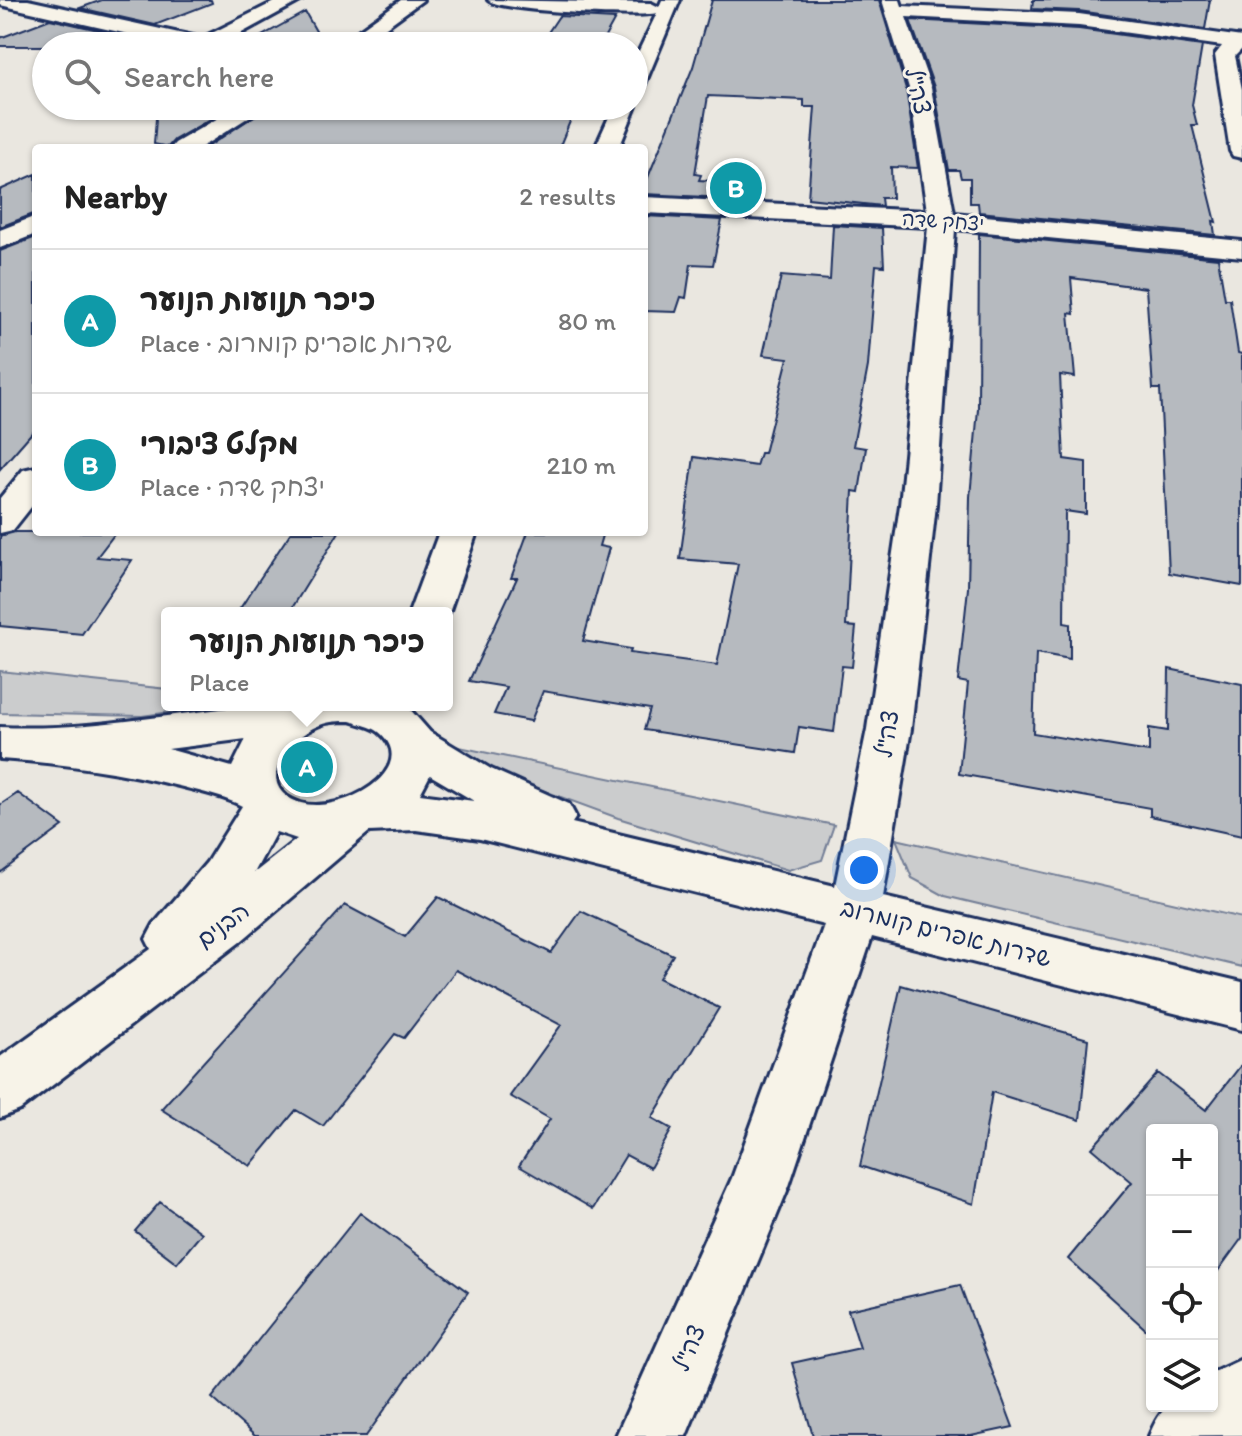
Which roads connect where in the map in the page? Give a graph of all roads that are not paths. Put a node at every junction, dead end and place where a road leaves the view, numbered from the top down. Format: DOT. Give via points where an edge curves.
graph roads {
  1 [pos="2,0"];
  2 [pos="66,0"];
  3 [pos="293,0"];
  4 [pos="414,0"];
  5 [pos="497,0"];
  6 [pos="671,0"];
  7 [pos="653,4"];
  8 [pos="894,6"];
  9 [pos="44,9"];
  10 [pos="0,22"];
  11 [pos="146,32"];
  12 [pos="230,32"];
  13 [pos="367,32"];
  14 [pos="653,40"];
  15 [pos="1239,43"];
  16 [pos="648,52"];
  17 [pos="231,120"];
  18 [pos="619,120"];
  19 [pos="190,144"];
  20 [pos="609,144"];
  21 [pos="1242,151"];
  22 [pos="648,205"];
  23 [pos="942,220"];
  24 [pos="32,226"];
  25 [pos="0,240"];
  26 [pos="1242,249"];
  27 [pos="32,483"];
  28 [pos="0,522"];
  29 [pos="455,541"];
  30 [pos="421,607"];
  31 [pos="431,607"];
  32 [pos="306,711"];
  33 [pos="316,711"];
  34 [pos="378,711"];
  35 [pos="406,724"];
  36 [pos="17,743"];
  37 [pos="261,799"];
  38 [pos="358,818"];
  39 [pos="650,860"];
  40 [pos="855,911"];
  41 [pos="1242,1006"];
  42 [pos="91,1020"];
  43 [pos="0,1091"];
  44 [pos="1242,1393"];
  45 [pos="651,1436"];
  46 [pos="1184,1436"];
  1 -- 9 [label="street"];
  2 -- 9 [label="street"];
  3 -- 12 [label="street"];
  4 -- 13 [label="street"];
  5 -- 7 [label="street" via="533,5"];
  6 -- 14 [label="street"];
  7 -- 14 [label="street" via="647,29"];
  8 -- 15 [label="street" via="1038,17"];
  8 -- 23 [label="street, צה\"ל" via="920,88"];
  9 -- 10 [label="street"];
  9 -- 11 [label="street"];
  14 -- 16 [label="street"];
  15 -- 21 [label="street" via="1225,55"];
  17 -- 19 [label="street"];
  18 -- 20 [label="street"];
  22 -- 23 [label="street, יצחק שדה"];
  23 -- 26 [label="street, יצחק שדה"];
  23 -- 40 [label="street, צה\"ל" via="918,505 889,729"];
  24 -- 25 [label="street"];
  27 -- 28 [label="street"];
  29 -- 30 [label="street"];
  29 -- 31 [label="street"];
  32 -- 36 [label="street" via="190,731"];
  33 -- 37 [label="street" via="284,725 262,748 252,774"];
  34 -- 35 [label="street"];
  35 -- 38 [label="street" via="414,762 407,782 390,800"];
  35 -- 39 [label="street, שדרות אפרים קומרוב" via="475,781"];
  36 -- 37 [label="street" via="106,752 184,768"];
  37 -- 38 [label="street" via="281,816 302,823 325,825"];
  37 -- 42 [label="street, הבנים" via="250,842 221,886"];
  38 -- 39 [label="street, שדרות אפרים קומרוב" via="416,812 480,820"];
  38 -- 42 [label="street, הבנים" via="245,909"];
  39 -- 40 [label="street, שדרות אפרים קומרוב"];
  40 -- 41 [label="street, שדרות אפרים קומרוב"];
  40 -- 45 [label="street, צה\"ל" via="759,1186"];
  42 -- 43 [label="street, הבנים"];
  44 -- 46 [label="street"];
}
